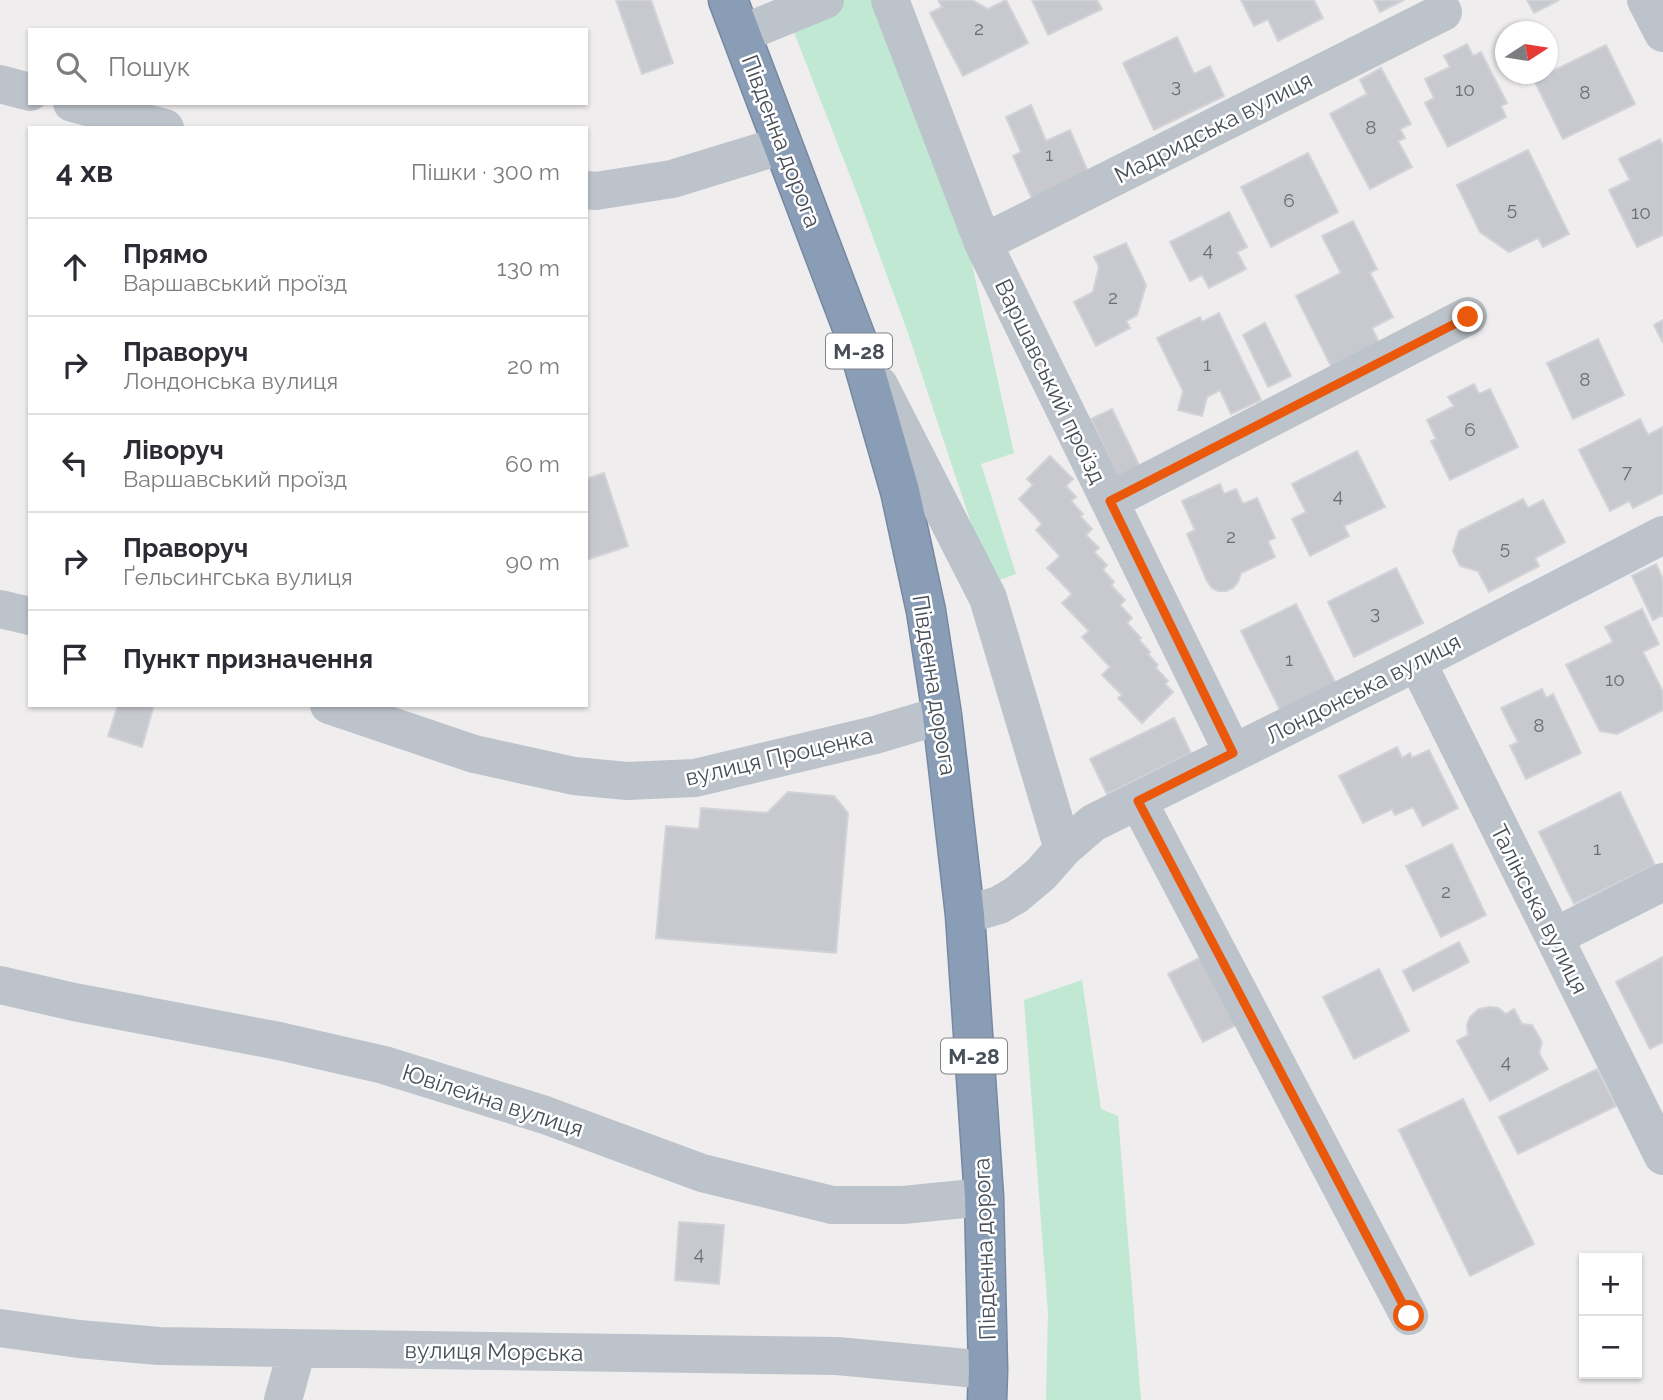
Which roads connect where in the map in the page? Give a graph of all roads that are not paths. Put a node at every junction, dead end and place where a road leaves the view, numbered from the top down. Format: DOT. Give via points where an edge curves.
graph roads {
  1 [pos="825,0"];
  2 [pos="890,0"];
  3 [pos="1646,0"];
  4 [pos="1443,12"];
  5 [pos="735,17"];
  6 [pos="1663,33"];
  7 [pos="0,85"];
  8 [pos="28,92"];
  9 [pos="79,105"];
  10 [pos="158,126"];
  11 [pos="783,145"];
  12 [pos="588,190"];
  13 [pos="983,243"];
  14 [pos="1468,317"];
  15 [pos="856,338"];
  16 [pos="1110,501"];
  17 [pos="1663,536"];
  18 [pos="0,608"];
  19 [pos="28,615"];
  20 [pos="1417,662"];
  21 [pos="335,707"];
  22 [pos="942,715"];
  23 [pos="1233,753"];
  24 [pos="1138,801"];
  25 [pos="1063,849"];
  26 [pos="1663,881"];
  27 [pos="965,915"];
  28 [pos="1554,937"];
  29 [pos="0,985"];
  30 [pos="1663,1156"];
  31 [pos="984,1197"];
  32 [pos="1409,1316"];
  33 [pos="0,1328"];
  34 [pos="297,1349"];
  35 [pos="988,1385"];
  36 [pos="283,1400"];
  1 -- 5 [label="street"];
  2 -- 13 [label="street, Варшавський проїзд"];
  3 -- 6 [label="street"];
  4 -- 13 [label="street, Мадридська вулиця"];
  5 -- 11 [label="highway, Південна дорога / М-28"];
  7 -- 8 [label="street"];
  9 -- 10 [label="street"];
  11 -- 12 [label="street" via="672,178"];
  11 -- 15 [label="highway, Південна дорога / М-28"];
  13 -- 16 [label="street, Варшавський проїзд"];
  14 -- 16 [label="street"];
  15 -- 22 [label="highway, Південна дорога / М-28" via="900,491"];
  15 -- 25 [label="street" via="988,598"];
  16 -- 23 [label="street, Варшавський проїзд"];
  17 -- 20 [label="street, Лондонська вулиця"];
  18 -- 19 [label="street"];
  20 -- 23 [label="street, Лондонська вулиця"];
  20 -- 28 [label="street, Талінська вулиця"];
  21 -- 22 [label="street, вулиця Проценка" via="474,754 574,776 626,781 695,778"];
  22 -- 27 [label="highway, Південна дорога / М-28"];
  23 -- 24 [label="street, Лондонська вулиця"];
  24 -- 25 [label="street, Лондонська вулиця" via="1093,823"];
  24 -- 32 [label="street"];
  25 -- 27 [label="street, Лондонська вулиця" via="1016,894 999,905"];
  26 -- 28 [label="street"];
  27 -- 31 [label="highway, Південна дорога / М-28"];
  28 -- 30 [label="street, Талінська вулиця"];
  29 -- 31 [label="street, Ювілейна вулиця" via="384,1065 545,1115 702,1173 832,1205 903,1205"];
  31 -- 35 [label="highway, Південна дорога / М-28"];
  33 -- 34 [label="street, вулиця Морська" via="159,1346"];
  34 -- 35 [label="street, вулиця Морська" via="837,1356"];
  34 -- 36 [label="street"];
}
